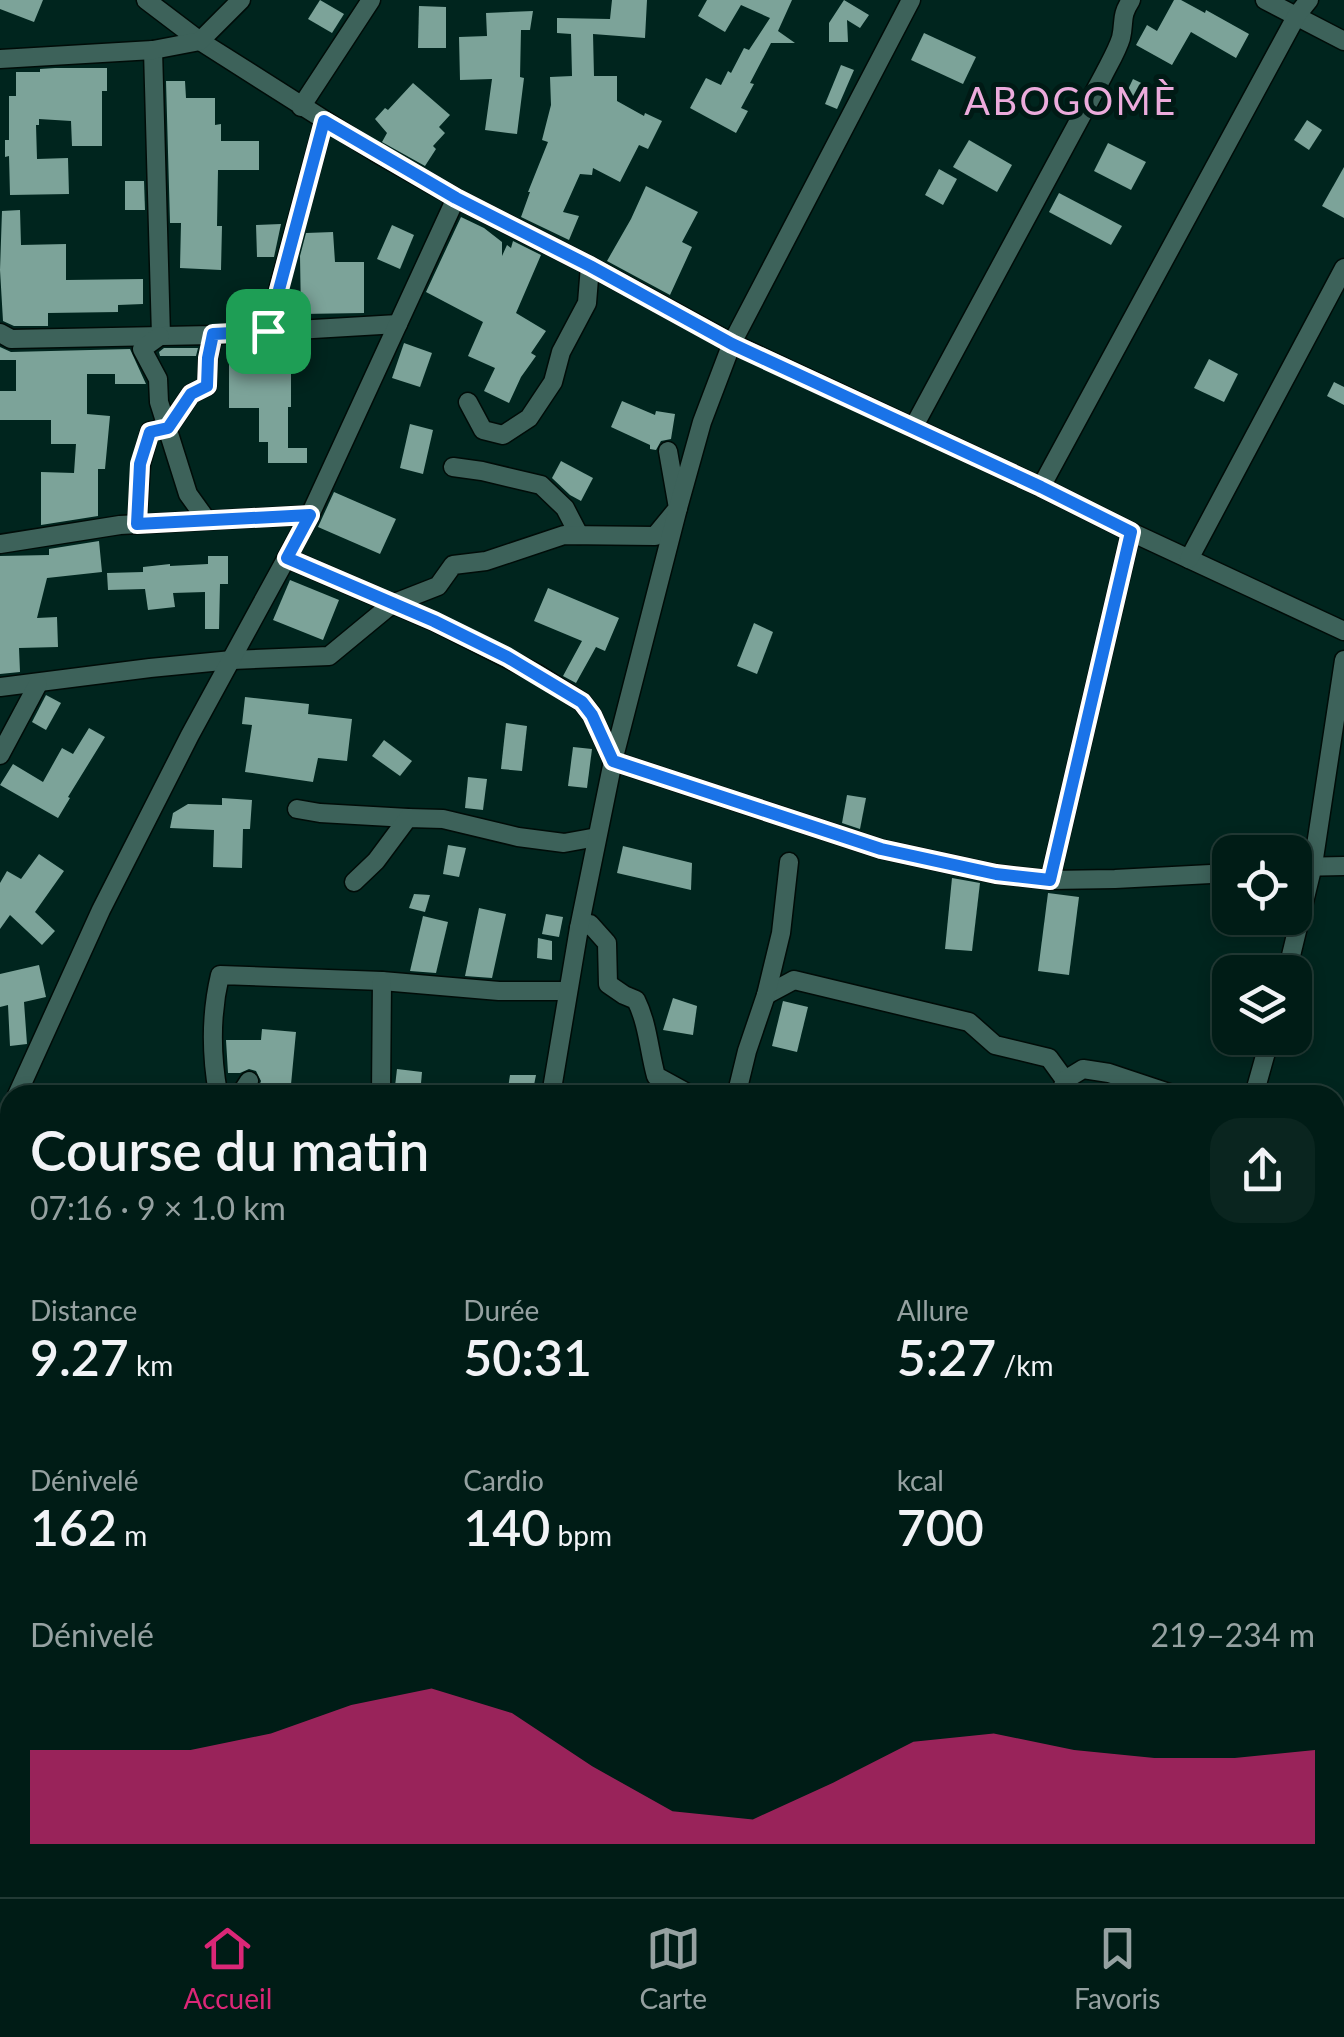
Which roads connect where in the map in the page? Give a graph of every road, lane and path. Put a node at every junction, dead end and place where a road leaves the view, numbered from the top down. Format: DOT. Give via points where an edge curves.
graph roads {
  1 [pos="146,0"];
  2 [pos="241,0"];
  3 [pos="371,0"];
  4 [pos="911,0"];
  5 [pos="1131,0"];
  6 [pos="1265,0"];
  7 [pos="1309,0"];
  8 [pos="1296,16"];
  9 [pos="1344,41"];
  10 [pos="200,42"];
  11 [pos="153,50"];
  12 [pos="0,59"];
  13 [pos="301,107"];
  14 [pos="324,121"];
  15 [pos="456,198"];
  16 [pos="590,266"];
  17 [pos="1344,268"];
  18 [pos="398,324"];
  19 [pos="268,331"];
  20 [pos="0,333"];
  21 [pos="213,334"];
  22 [pos="160,336"];
  23 [pos="732,344"];
  24 [pos="468,402"];
  25 [pos="168,428"];
  26 [pos="912,428"];
  27 [pos="668,452"];
  28 [pos="454,467"];
  29 [pos="1041,487"];
  30 [pos="678,508"];
  31 [pos="310,515"];
  32 [pos="206,519"];
  33 [pos="137,524"];
  34 [pos="1131,532"];
  35 [pos="578,535"];
  36 [pos="0,544"];
  37 [pos="287,558"];
  38 [pos="1189,559"];
  39 [pos="392,604"];
  40 [pos="1344,631"];
  41 [pos="232,660"];
  42 [pos="1344,660"];
  43 [pos="38,684"];
  44 [pos="0,688"];
  45 [pos="0,755"];
  46 [pos="613,761"];
  47 [pos="298,809"];
  48 [pos="408,818"];
  49 [pos="1310,835"];
  50 [pos="597,837"];
  51 [pos="789,862"];
  52 [pos="1312,866"];
  53 [pos="1344,866"];
  54 [pos="1212,874"];
  55 [pos="1050,880"];
  56 [pos="354,882"];
  57 [pos="580,928"];
  58 [pos="382,981"];
  59 [pos="568,991"];
  60 [pos="766,995"];
  61 [pos="1265,1055"];
  62 [pos="22,1085"];
  63 [pos="217,1085"];
  64 [pos="380,1085"];
  65 [pos="553,1085"];
  66 [pos="672,1085"];
  67 [pos="739,1085"];
  68 [pos="1061,1085"];
  69 [pos="1065,1085"];
  70 [pos="1144,1085"];
  71 [pos="1257,1085"];
  1 -- 10 [label="street"];
  2 -- 10 [label="street"];
  3 -- 13 [label="street"];
  4 -- 23 [label="street"];
  5 -- 26 [label="street" via="1103,76"];
  6 -- 8 [label="street"];
  7 -- 8 [label="street"];
  8 -- 9 [label="street"];
  8 -- 29 [label="street"];
  10 -- 11 [label="street"];
  10 -- 13 [label="street"];
  11 -- 12 [label="street"];
  11 -- 22 [label="street"];
  13 -- 14 [label="street"];
  14 -- 15 [label="street"];
  14 -- 19 [label="street"];
  15 -- 16 [label="street"];
  15 -- 18 [label="street"];
  16 -- 23 [label="street"];
  16 -- 24 [label="street" via="587,303 553,382 529,418 503,434 482,430"];
  17 -- 38 [label="street"];
  18 -- 19 [label="street"];
  18 -- 31 [label="street"];
  19 -- 21 [label="street"];
  20 -- 22 [label="street" via="11,339"];
  21 -- 22 [label="street"];
  21 -- 25 [label="street" via="207,386 191,394"];
  22 -- 25 [label="street" via="142,349 158,379"];
  23 -- 26 [label="street"];
  23 -- 30 [label="street"];
  25 -- 32 [label="street" via="188,494"];
  25 -- 33 [label="street" via="150,432 140,464"];
  26 -- 29 [label="street"];
  27 -- 30 [label="street"];
  28 -- 35 [label="street" via="541,485 566,508"];
  29 -- 34 [label="street"];
  30 -- 35 [label="street" via="655,536"];
  30 -- 46 [label="street"];
  31 -- 32 [label="street"];
  31 -- 37 [label="street"];
  32 -- 33 [label="street"];
  33 -- 36 [label="street"];
  34 -- 38 [label="street"];
  34 -- 55 [label="street"];
  35 -- 39 [label="street" via="452,565 438,586"];
  37 -- 39 [label="street"];
  37 -- 41 [label="street"];
  38 -- 40 [label="street"];
  39 -- 41 [label="street" via="329,656"];
  39 -- 46 [label="street" via="507,657 582,702"];
  41 -- 43 [label="street"];
  41 -- 62 [label="street" via="101,910"];
  42 -- 49 [label="street"];
  43 -- 44 [label="street"];
  43 -- 45 [label="street"];
  46 -- 50 [label="street"];
  46 -- 55 [label="street" via="881,849"];
  47 -- 48 [label="street"];
  48 -- 50 [label="street" via="564,843"];
  48 -- 56 [label="street"];
  50 -- 57 [label="street"];
  51 -- 60 [label="street"];
  52 -- 53 [label="street"];
  54 -- 55 [label="street"];
  57 -- 59 [label="street"];
  57 -- 66 [label="street" via="590,924 607,943 608,984 636,1000 656,1076"];
  58 -- 59 [label="street"];
  58 -- 63 [label="street" via="220,975 214,1001"];
  58 -- 64 [label="street"];
  59 -- 65 [label="street"];
  60 -- 67 [label="street"];
  60 -- 68 [label="street" via="794,980 969,1022 995,1045 1049,1058"];
  61 -- 71 [label="street"];
  69 -- 70 [label="street" via="1083,1069"];
}
